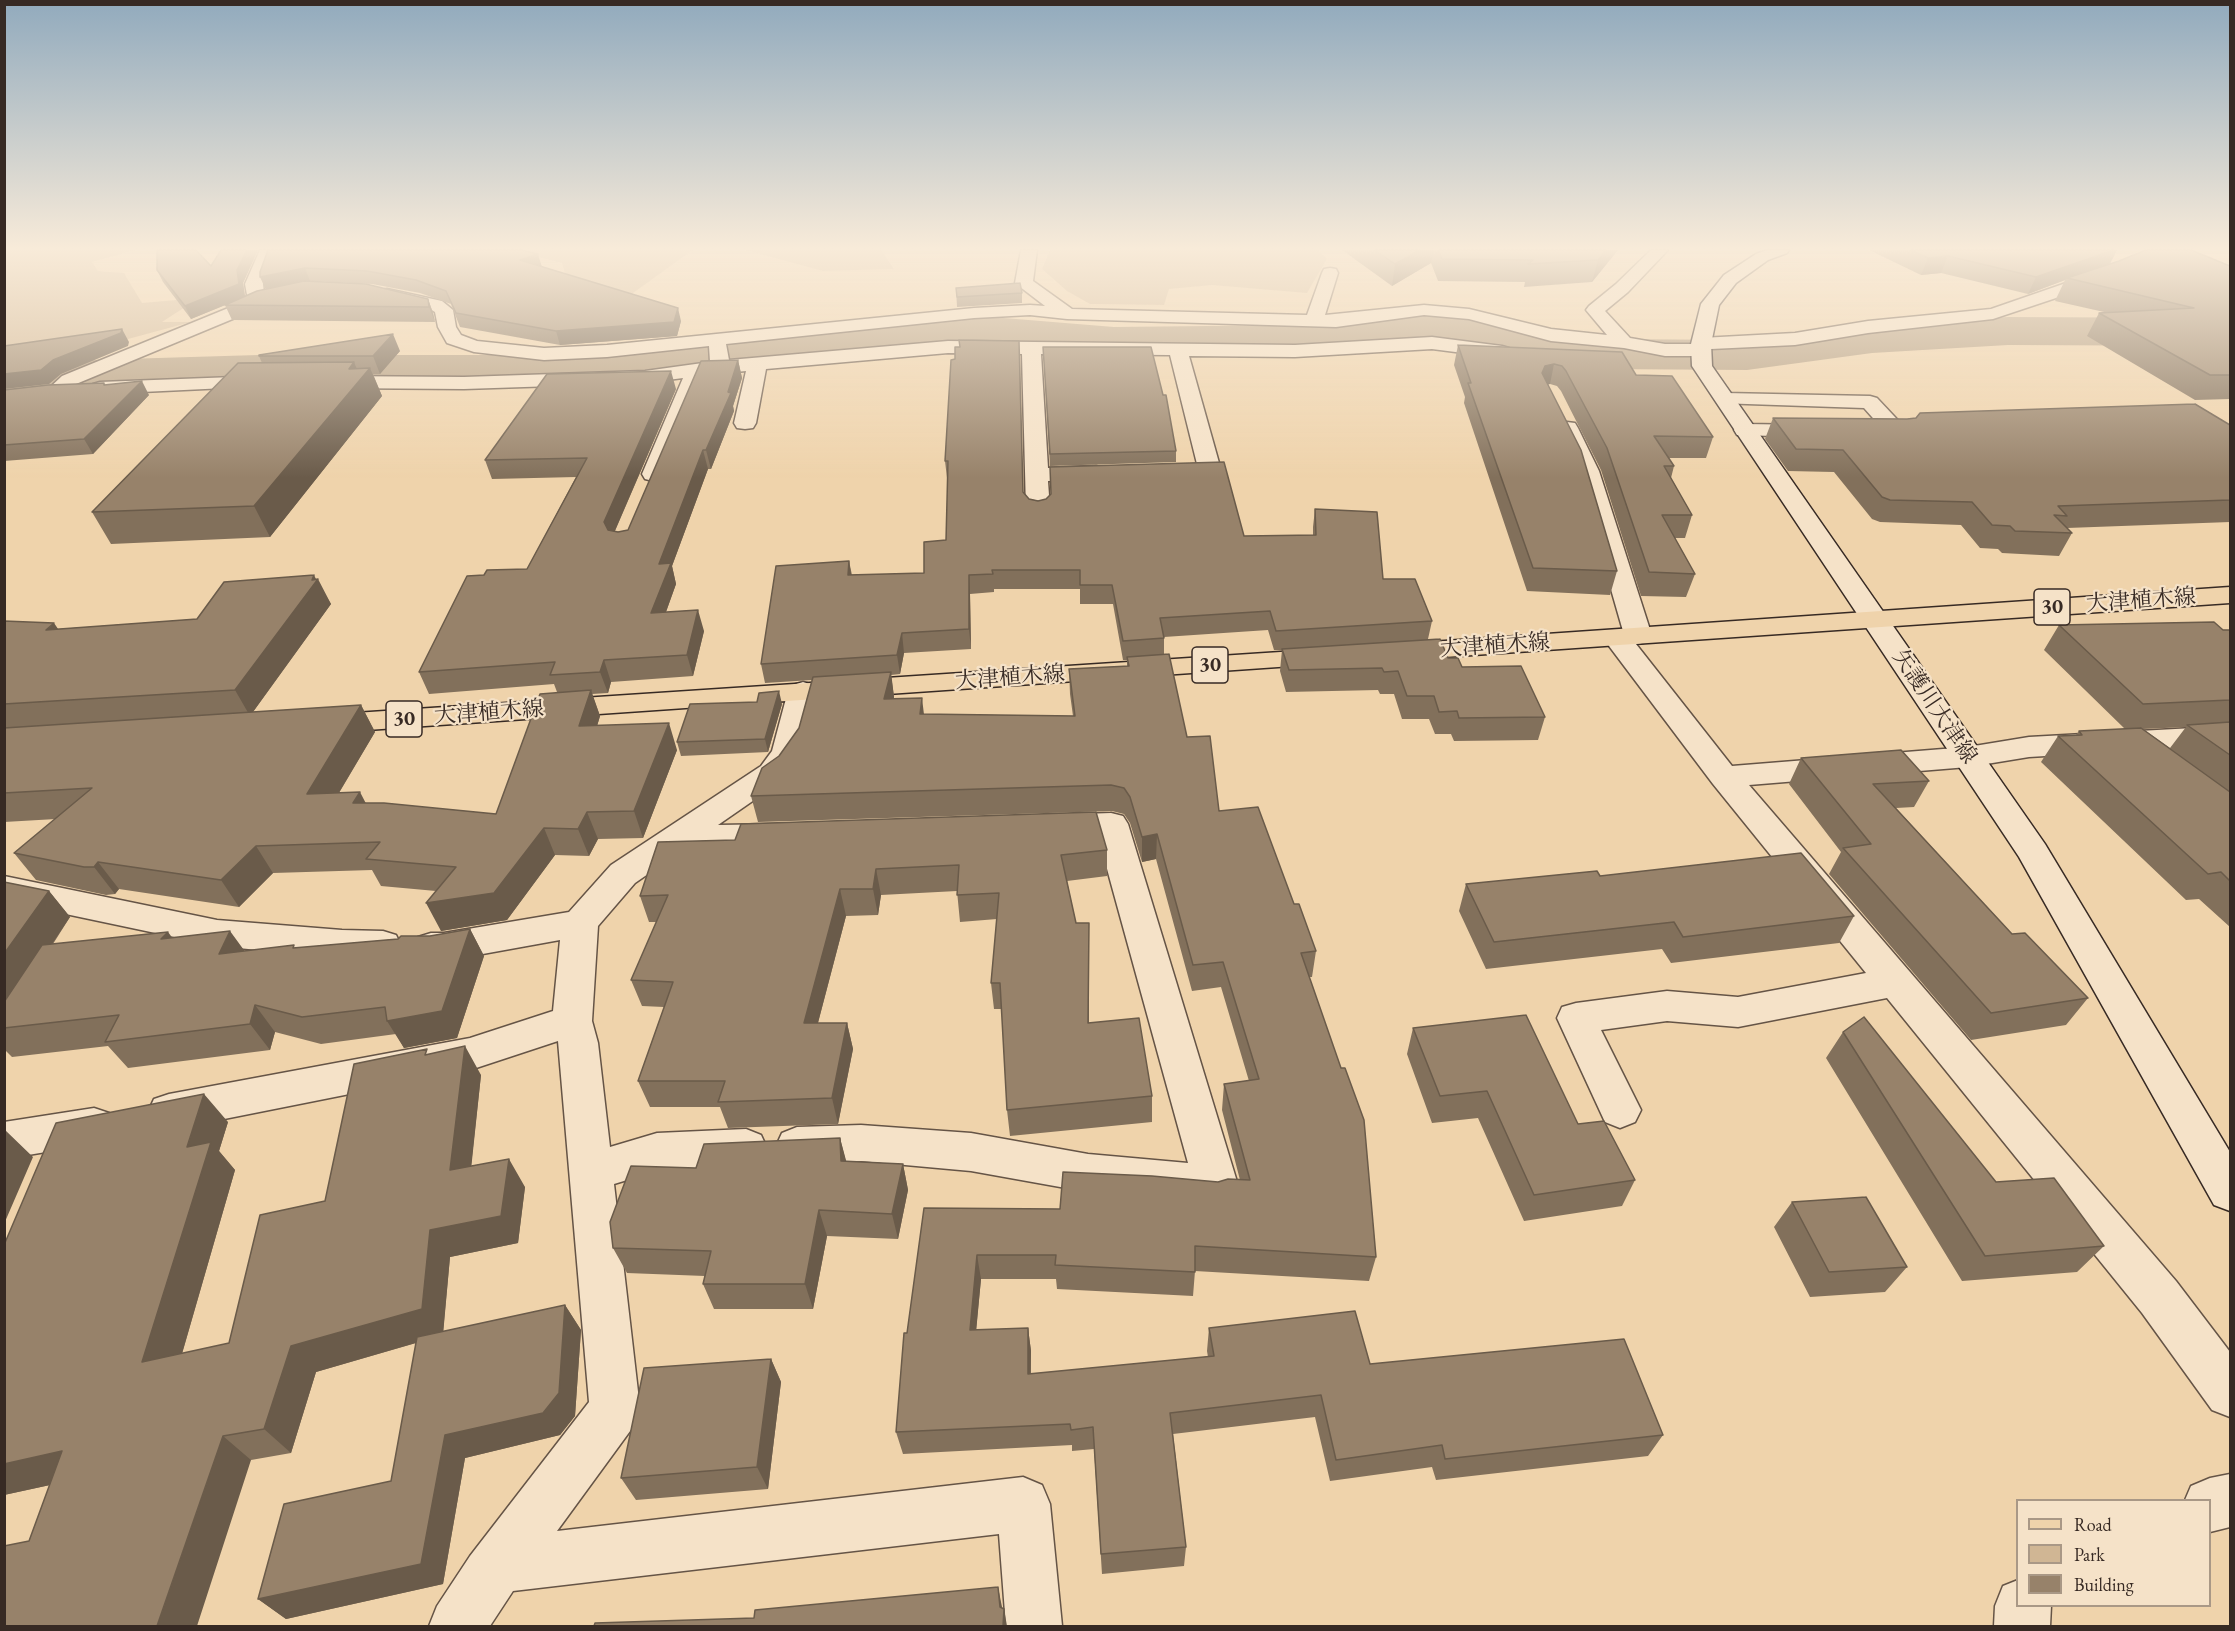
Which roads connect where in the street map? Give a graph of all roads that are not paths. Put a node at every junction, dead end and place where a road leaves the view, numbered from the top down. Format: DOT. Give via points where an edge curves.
graph roads {
  1 [pos="196,326"];
  2 [pos="447,326"];
  3 [pos="863,326"];
  4 [pos="1518,326"];
  5 [pos="1610,326"];
  6 [pos="1706,326"];
  7 [pos="1877,326"];
  8 [pos="718,339"];
  9 [pos="1624,342"];
  10 [pos="1031,348"];
  11 [pos="1178,350"];
  12 [pos="1702,353"];
  13 [pos="1523,355"];
  14 [pos="757,364"];
  15 [pos="1647,365"];
  16 [pos="720,367"];
  17 [pos="696,370"];
  18 [pos="280,381"];
  19 [pos="315,381"];
  20 [pos="56,391"];
  21 [pos="32,393"];
  22 [pos="1725,399"];
  23 [pos="1558,412"];
  24 [pos="745,423"];
  25 [pos="1745,430"];
  26 [pos="1828,431"];
  27 [pos="1851,431"];
  28 [pos="1152,472"];
  29 [pos="1118,473"];
  30 [pos="1037,475"];
  31 [pos="647,489"];
  32 [pos="1038,510"];
  33 [pos="2230,595"];
  34 [pos="1874,618"];
  35 [pos="1627,637"];
  36 [pos="803,692"];
  37 [pos="291,726"];
  38 [pos="2230,735"];
  39 [pos="2131,741"];
  40 [pos="1968,757"];
  41 [pos="2167,768"];
  42 [pos="1724,777"];
  43 [pos="1017,828"];
  44 [pos="817,834"];
  45 [pos="680,835"];
  46 [pos="4,888"];
  47 [pos="580,923"];
  48 [pos="1896,982"];
  49 [pos="572,1021"];
  50 [pos="1620,1110"];
  51 [pos="68,1131"];
  52 [pos="4,1141"];
  53 [pos="591,1172"];
  54 [pos="51,1173"];
  55 [pos="2230,1191"];
  56 [pos="2230,1392"];
  57 [pos="2230,1501"];
  58 [pos="2211,1505"];
  59 [pos="500,1565"];
  60 [pos="2023,1607"];
  61 [pos="457,1626"];
  62 [pos="1034,1626"];
  63 [pos="2022,1626"];
  1 -- 20 [label="street" via="69,380"];
  2 -- 8 [label="street" via="454,339 474,346 556,354"];
  3 -- 8 [label="street"];
  4 -- 9 [label="street"];
  5 -- 9 [label="street"];
  6 -- 12 [label="street"];
  7 -- 12 [label="street"];
  8 -- 16 [label="street"];
  9 -- 12 [label="street"];
  10 -- 11 [label="street"];
  10 -- 14 [label="street" via="948,346"];
  10 -- 30 [label="street"];
  11 -- 13 [label="street" via="1294,351 1432,343"];
  11 -- 28 [label="street" via="1210,470"];
  12 -- 15 [label="street"];
  12 -- 22 [label="street, 矢護川大津線"];
  14 -- 16 [label="street"];
  14 -- 24 [label="street"];
  16 -- 17 [label="street"];
  17 -- 19 [label="street" via="645,377 497,382"];
  17 -- 31 [label="street"];
  18 -- 20 [label="street"];
  20 -- 21 [label="street"];
  22 -- 25 [label="street, 矢護川大津線"];
  22 -- 27 [label="street" via="1870,402 1898,432"];
  23 -- 35 [label="street" via="1588,471"];
  25 -- 26 [label="street"];
  25 -- 34 [label="street, 矢護川大津線"];
  29 -- 30 [label="street"];
  30 -- 32 [label="street"];
  33 -- 34 [label="main road, 大津植木線 / 30"];
  34 -- 35 [label="main road, 大津植木線 / 30"];
  34 -- 40 [label="street, 矢護川大津線"];
  35 -- 36 [label="main road, 大津植木線 / 30"];
  35 -- 42 [label="street"];
  36 -- 37 [label="main road, 大津植木線 / 30"];
  36 -- 45 [label="street" via="787,752 772,773"];
  38 -- 39 [label="street"];
  39 -- 40 [label="street" via="2029,747"];
  39 -- 41 [label="street"];
  40 -- 42 [label="street"];
  40 -- 55 [label="street, 矢護川大津線" via="2033,852"];
  42 -- 48 [label="street"];
  43 -- 53 [label="street" via="1111,824 1216,1185 1088,1173 971,1152 861,1143 657,1152"];
  44 -- 45 [label="street"];
  45 -- 47 [label="street" via="623,874"];
  46 -- 47 [label="street" via="217,933 342,944 444,947"];
  47 -- 49 [label="street"];
  48 -- 50 [label="street" via="1738,1012 1667,1006 1576,1018"];
  48 -- 56 [label="street" via="2159,1297"];
  49 -- 51 [label="street" via="470,1054"];
  49 -- 53 [label="street" via="578,1043"];
  51 -- 52 [label="street"];
  51 -- 54 [label="street"];
  53 -- 59 [label="street" via="615,1409"];
  57 -- 58 [label="street"];
  59 -- 61 [label="street"];
  59 -- 62 [label="street" via="1023,1504"];
  60 -- 63 [label="street"];
}
